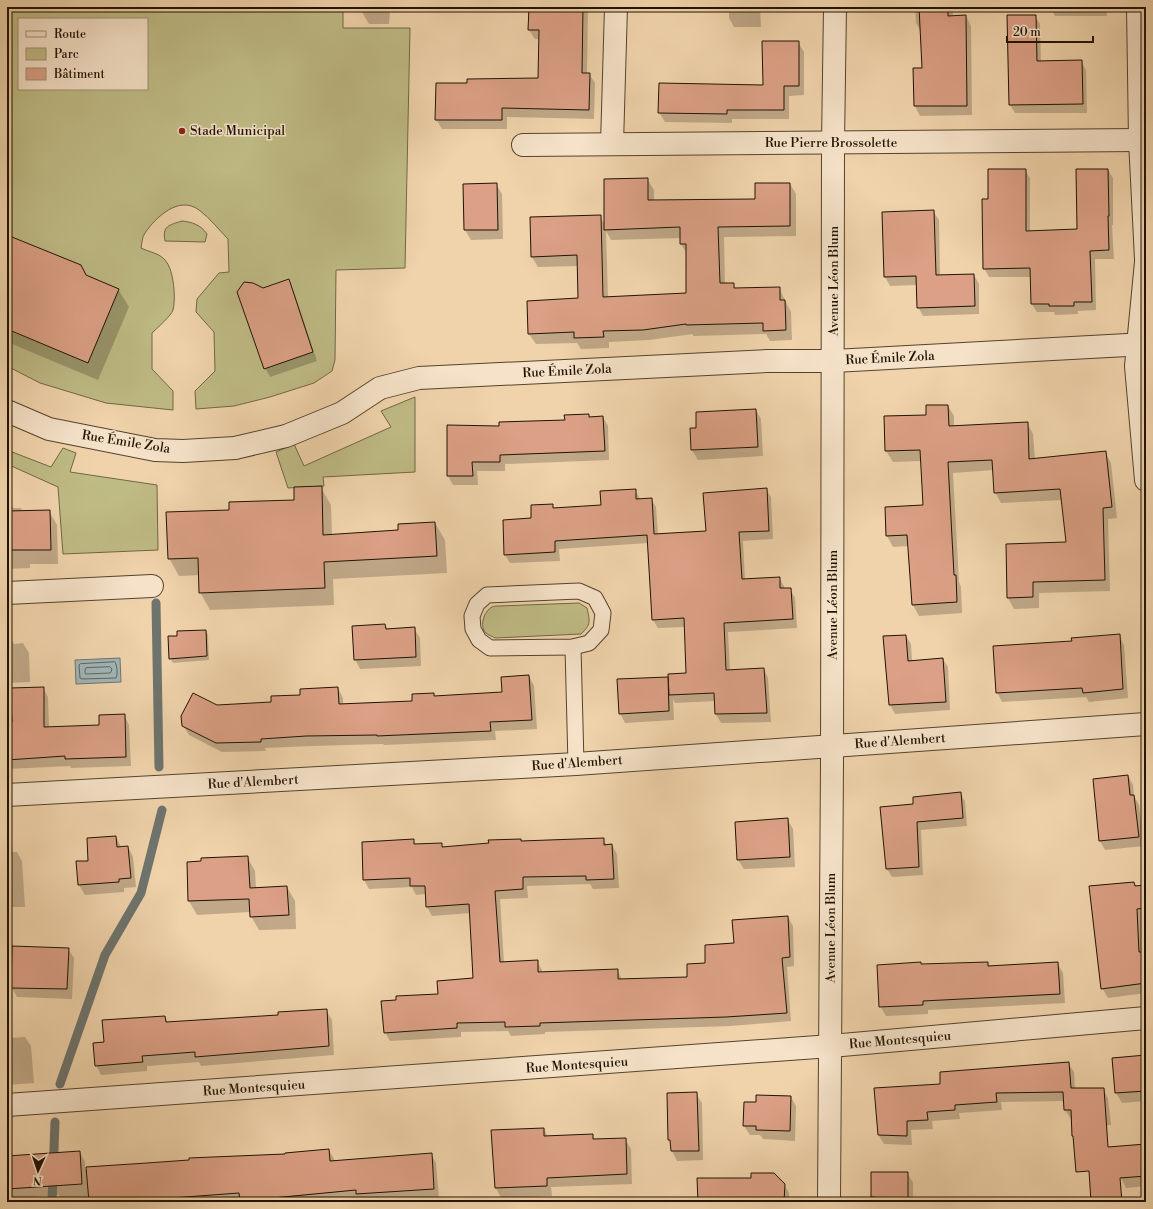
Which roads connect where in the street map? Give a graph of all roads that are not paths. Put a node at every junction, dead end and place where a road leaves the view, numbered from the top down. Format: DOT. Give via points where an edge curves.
graph roads {
  1 [pos="616,7"];
  2 [pos="835,7"];
  3 [pos="1138,7"];
  4 [pos="1140,140"];
  5 [pos="833,143"];
  6 [pos="612,144"];
  7 [pos="523,145"];
  8 [pos="1146,261"];
  9 [pos="1142,344"];
  10 [pos="834,360"];
  11 [pos="7,411"];
  12 [pos="1146,480"];
  13 [pos="152,586"];
  14 [pos="7,593"];
  15 [pos="573,647"];
  16 [pos="1146,724"];
  17 [pos="832,745"];
  18 [pos="576,764"];
  19 [pos="7,795"];
  20 [pos="1146,1018"];
  21 [pos="830,1046"];
  22 [pos="7,1105"];
  23 [pos="829,1202"];
  1 -- 6 [label="street"];
  2 -- 5 [label="street, Avenue Léon Blum"];
  3 -- 4 [label="street"];
  4 -- 5 [label="street, Rue Pierre Brossolette"];
  4 -- 8 [label="street"];
  5 -- 6 [label="street, Rue Pierre Brossolette"];
  5 -- 10 [label="street, Avenue Léon Blum"];
  6 -- 7 [label="street, Rue Pierre Brossolette"];
  8 -- 9 [label="street" via="1141,323"];
  9 -- 10 [label="street, Rue Émile Zola"];
  9 -- 12 [label="street" via="1136,366"];
  10 -- 11 [label="street, Rue Émile Zola" via="419,378 380,388 342,413 286,436 234,448 155,450 49,429"];
  10 -- 17 [label="street, Avenue Léon Blum"];
  13 -- 14 [label="street"];
  15 -- 15 [label="lane" via="490,648 479,640 473,629 472,616 477,604 487,595 579,591 595,598 603,613 601,630 590,643"];
  15 -- 18 [label="lane"];
  16 -- 17 [label="street, Rue d'Alembert"];
  17 -- 18 [label="street, Rue d'Alembert"];
  17 -- 21 [label="street, Avenue Léon Blum"];
  18 -- 19 [label="street, Rue d'Alembert"];
  20 -- 21 [label="street, Rue Montesquieu"];
  21 -- 22 [label="street, Rue Montesquieu"];
  21 -- 23 [label="street, Avenue Léon Blum"];
}
